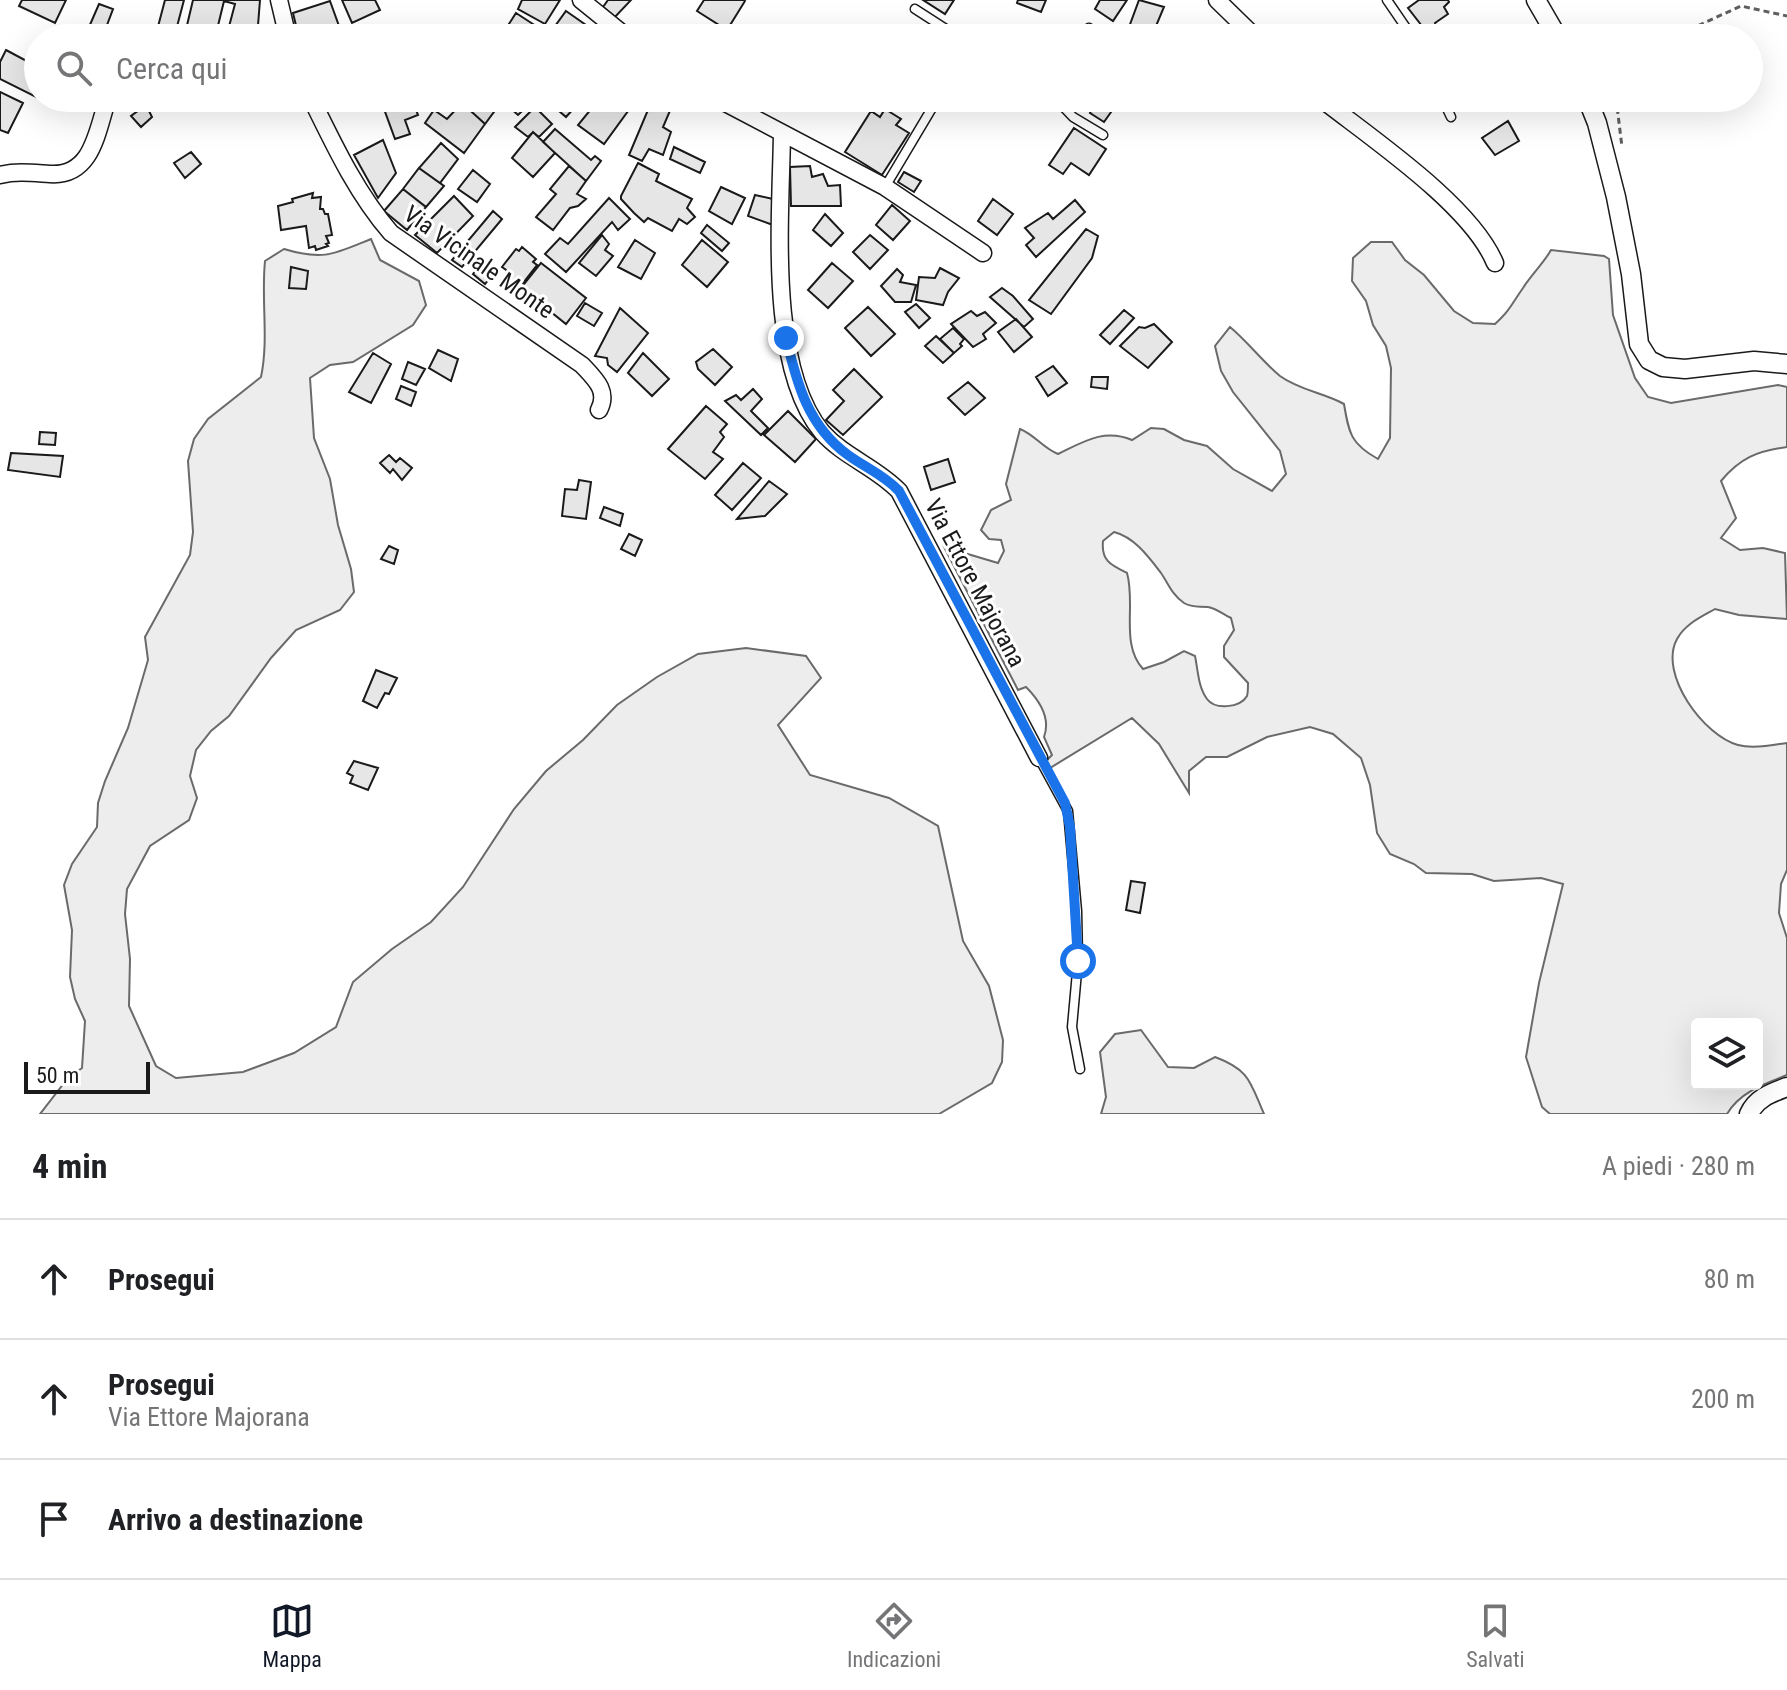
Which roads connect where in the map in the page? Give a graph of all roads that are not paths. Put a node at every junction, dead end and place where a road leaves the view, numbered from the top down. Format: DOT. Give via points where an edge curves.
graph roads {
  1 [pos="279,0"];
  2 [pos="581,0"];
  3 [pos="1217,0"];
  4 [pos="1387,0"];
  5 [pos="1536,0"];
  6 [pos="915,9"];
  7 [pos="285,24"];
  8 [pos="611,24"];
  9 [pos="938,24"];
  10 [pos="1242,24"];
  11 [pos="1403,24"];
  12 [pos="1550,24"];
  13 [pos="103,112"];
  14 [pos="319,112"];
  15 [pos="742,112"];
  16 [pos="930,112"];
  17 [pos="1068,112"];
  18 [pos="1337,112"];
  19 [pos="1449,112"];
  20 [pos="1593,112"];
  21 [pos="1451,117"];
  22 [pos="782,133"];
  23 [pos="1103,135"];
  24 [pos="0,175"];
  25 [pos="885,187"];
  26 [pos="983,253"];
  27 [pos="1495,263"];
  28 [pos="1787,364"];
  29 [pos="599,410"];
  30 [pos="1039,758"];
  31 [pos="1080,1069"];
  32 [pos="1787,1087"];
  33 [pos="1749,1114"];
  1 -- 7 [label="street"];
  2 -- 8 [label="street"];
  3 -- 10 [label="street"];
  4 -- 11 [label="lane"];
  5 -- 12 [label="street"];
  6 -- 9 [label="lane"];
  13 -- 24 [label="street" via="90,153 74,171"];
  14 -- 29 [label="street, Via Vicinale Monte" via="364,196 391,233 582,365 602,390"];
  15 -- 22 [label="street"];
  16 -- 25 [label="lane"];
  17 -- 23 [label="lane"];
  18 -- 27 [label="street" via="1453,205"];
  19 -- 21 [label="lane"];
  20 -- 28 [label="street" via="1616,197 1639,344 1649,360 1685,369 1754,361"];
  22 -- 25 [label="street"];
  22 -- 30 [label="street, Via Ettore Majorana" via="780,255 786,338 809,413 833,444 899,491"];
  25 -- 26 [label="street"];
  30 -- 31 [label="lane" via="1068,811 1078,949 1072,1027"];
  32 -- 33 [label="street" via="1768,1094"];
}
